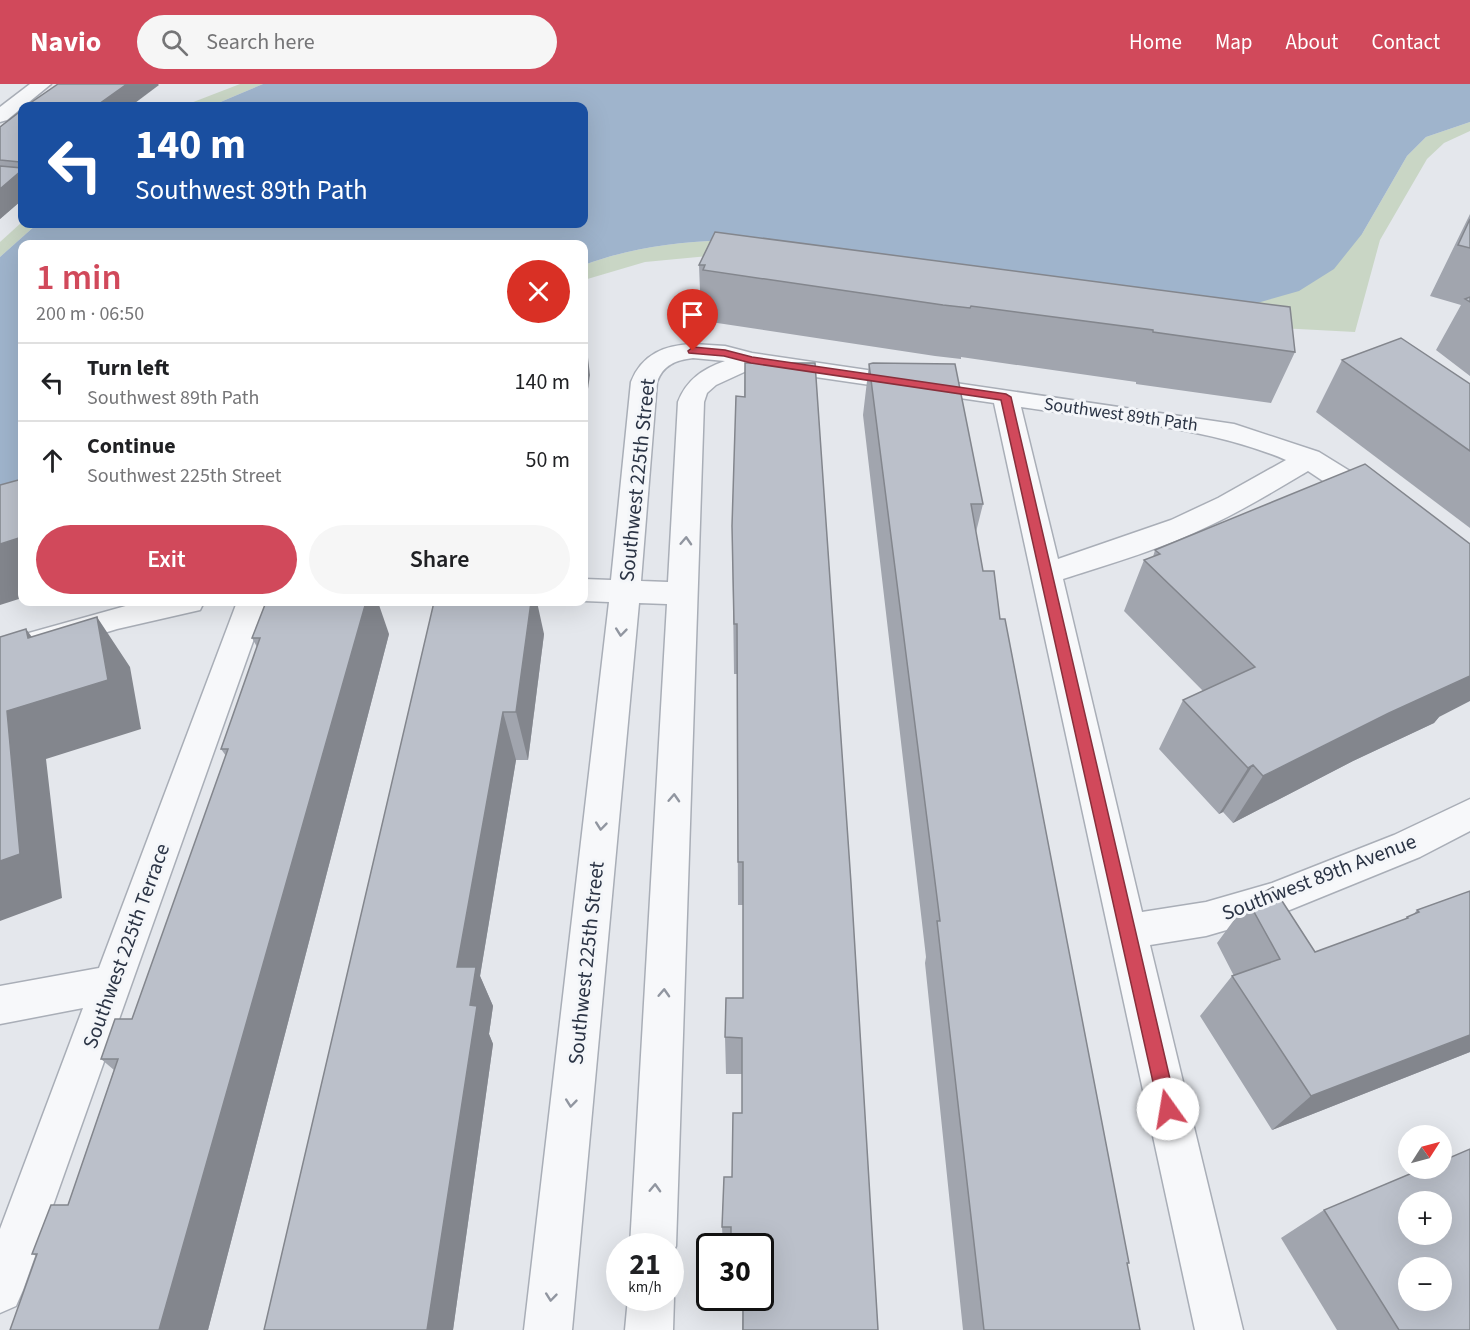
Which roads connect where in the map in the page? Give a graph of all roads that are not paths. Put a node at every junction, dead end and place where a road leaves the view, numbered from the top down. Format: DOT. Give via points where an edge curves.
graph roads {
  1 [pos="34,89"];
  2 [pos="4,90"];
  3 [pos="0,116"];
  4 [pos="751,360"];
  5 [pos="1006,397"];
  6 [pos="1309,458"];
  7 [pos="1395,518"];
  8 [pos="1047,573"];
  9 [pos="588,590"];
  10 [pos="625,591"];
  11 [pos="683,593"];
  12 [pos="171,606"];
  13 [pos="251,606"];
  14 [pos="0,653"];
  15 [pos="1470,814"];
  16 [pos="1128,932"];
  17 [pos="111,984"];
  18 [pos="0,1005"];
  19 [pos="654,1233"];
  20 [pos="0,1290"];
  21 [pos="650,1311"];
  22 [pos="548,1330"];
  23 [pos="649,1330"];
  24 [pos="1219,1330"];
  1 -- 2 [label="street"];
  1 -- 3 [label="street"];
  4 -- 5 [label="street, Southwest 89th Path"];
  4 -- 10 [label="street, Southwest 225th Street" via="725,353 678,352 659,360 648,371"];
  11 -- 4 [label="street, one-way" via="693,394 713,375"];
  5 -- 6 [label="street, Southwest 89th Path" via="1238,432"];
  5 -- 8 [label="street"];
  6 -- 7 [label="street, Southwest 89th Path" via="1346,480"];
  6 -- 8 [label="street" via="1199,519 1123,550"];
  8 -- 16 [label="street"];
  9 -- 10 [label="street"];
  10 -- 11 [label="street"];
  10 -- 22 [label="street, Southwest 225th Street, one-way"];
  19 -- 11 [label="street, one-way"];
  12 -- 14 [label="street"];
  13 -- 17 [label="street, Southwest 225th Terrace"];
  15 -- 16 [label="street, Southwest 89th Avenue" via="1407,846 1275,898 1206,919"];
  16 -- 24 [label="street"];
  17 -- 18 [label="street"];
  17 -- 20 [label="street, Southwest 225th Terrace"];
  21 -- 23 [label="street"];
}
